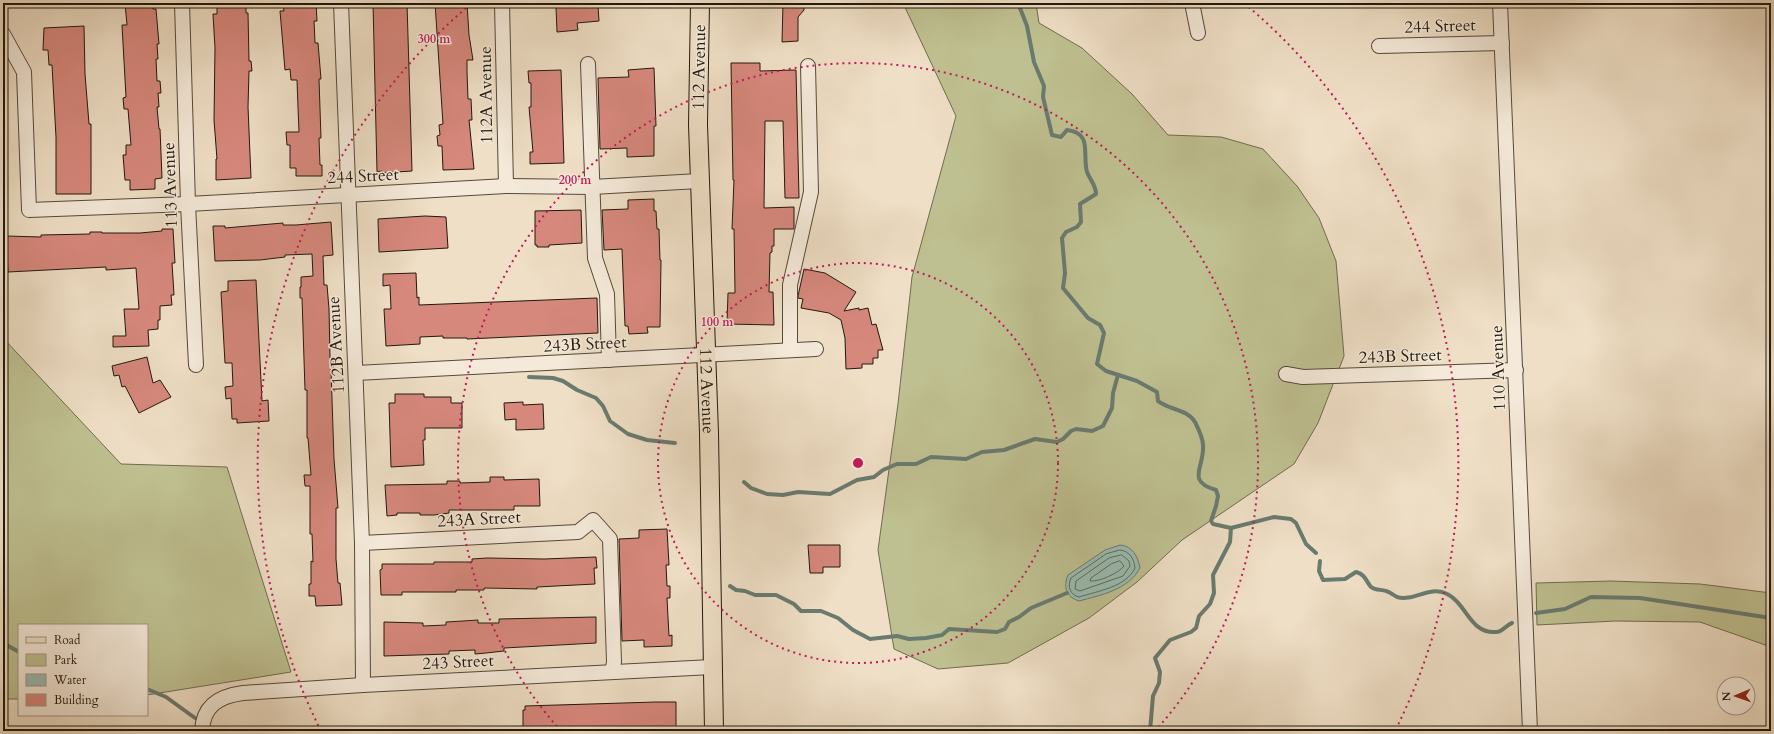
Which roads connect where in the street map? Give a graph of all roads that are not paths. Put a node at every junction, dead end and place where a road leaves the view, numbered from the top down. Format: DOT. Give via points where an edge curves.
graph roads {
  1 [pos="182,3"];
  2 [pos="341,3"];
  3 [pos="502,3"];
  4 [pos="700,3"];
  5 [pos="1192,3"];
  6 [pos="1500,3"];
  7 [pos="1198,33"];
  8 [pos="3,34"];
  9 [pos="1502,43"];
  10 [pos="1379,46"];
  11 [pos="588,64"];
  12 [pos="808,66"];
  13 [pos="699,181"];
  14 [pos="506,186"];
  15 [pos="592,187"];
  16 [pos="347,194"];
  17 [pos="188,204"];
  18 [pos="816,349"];
  19 [pos="790,350"];
  20 [pos="706,356"];
  21 [pos="609,360"];
  22 [pos="196,365"];
  23 [pos="1516,370"];
  24 [pos="356,373"];
  25 [pos="1286,374"];
  26 [pos="362,543"];
  27 [pos="712,667"];
  28 [pos="612,672"];
  29 [pos="363,685"];
  30 [pos="202,731"];
  31 [pos="714,731"];
  32 [pos="1530,731"];
  1 -- 17 [label="street, 113 Avenue"];
  2 -- 16 [label="street, 112B Avenue"];
  3 -- 14 [label="street, 112A Avenue"];
  4 -- 13 [label="main road, 112 Avenue"];
  5 -- 7 [label="street"];
  6 -- 9 [label="street, 110 Avenue"];
  8 -- 17 [label="street, 244 Street" via="24,72 29,210"];
  9 -- 10 [label="street, 244 Street"];
  9 -- 23 [label="street, 110 Avenue"];
  11 -- 15 [label="street"];
  12 -- 19 [label="street" via="811,192 790,285"];
  13 -- 15 [label="street, 244 Street"];
  13 -- 20 [label="main road, 112 Avenue"];
  14 -- 15 [label="street, 244 Street"];
  14 -- 16 [label="street, 244 Street"];
  15 -- 21 [label="street" via="595,258 607,294"];
  16 -- 17 [label="street, 244 Street"];
  16 -- 24 [label="street, 112B Avenue"];
  17 -- 22 [label="street, 113 Avenue"];
  18 -- 19 [label="street, 243B Street"];
  19 -- 20 [label="street, 243B Street"];
  20 -- 21 [label="street, 243B Street"];
  20 -- 27 [label="main road, 112 Avenue"];
  21 -- 24 [label="street, 243B Street"];
  23 -- 25 [label="street, 243B Street" via="1303,377"];
  23 -- 32 [label="street, 110 Avenue"];
  24 -- 26 [label="street, 112B Avenue"];
  26 -- 28 [label="street, 243A Street" via="578,532 593,520 610,540 614,662"];
  26 -- 29 [label="street, 112B Avenue"];
  27 -- 28 [label="street, 243 Street"];
  27 -- 31 [label="main road, 112 Avenue"];
  28 -- 29 [label="street, 243 Street"];
  29 -- 30 [label="street, 243 Street" via="228,695 210,706 205,714"];
}
